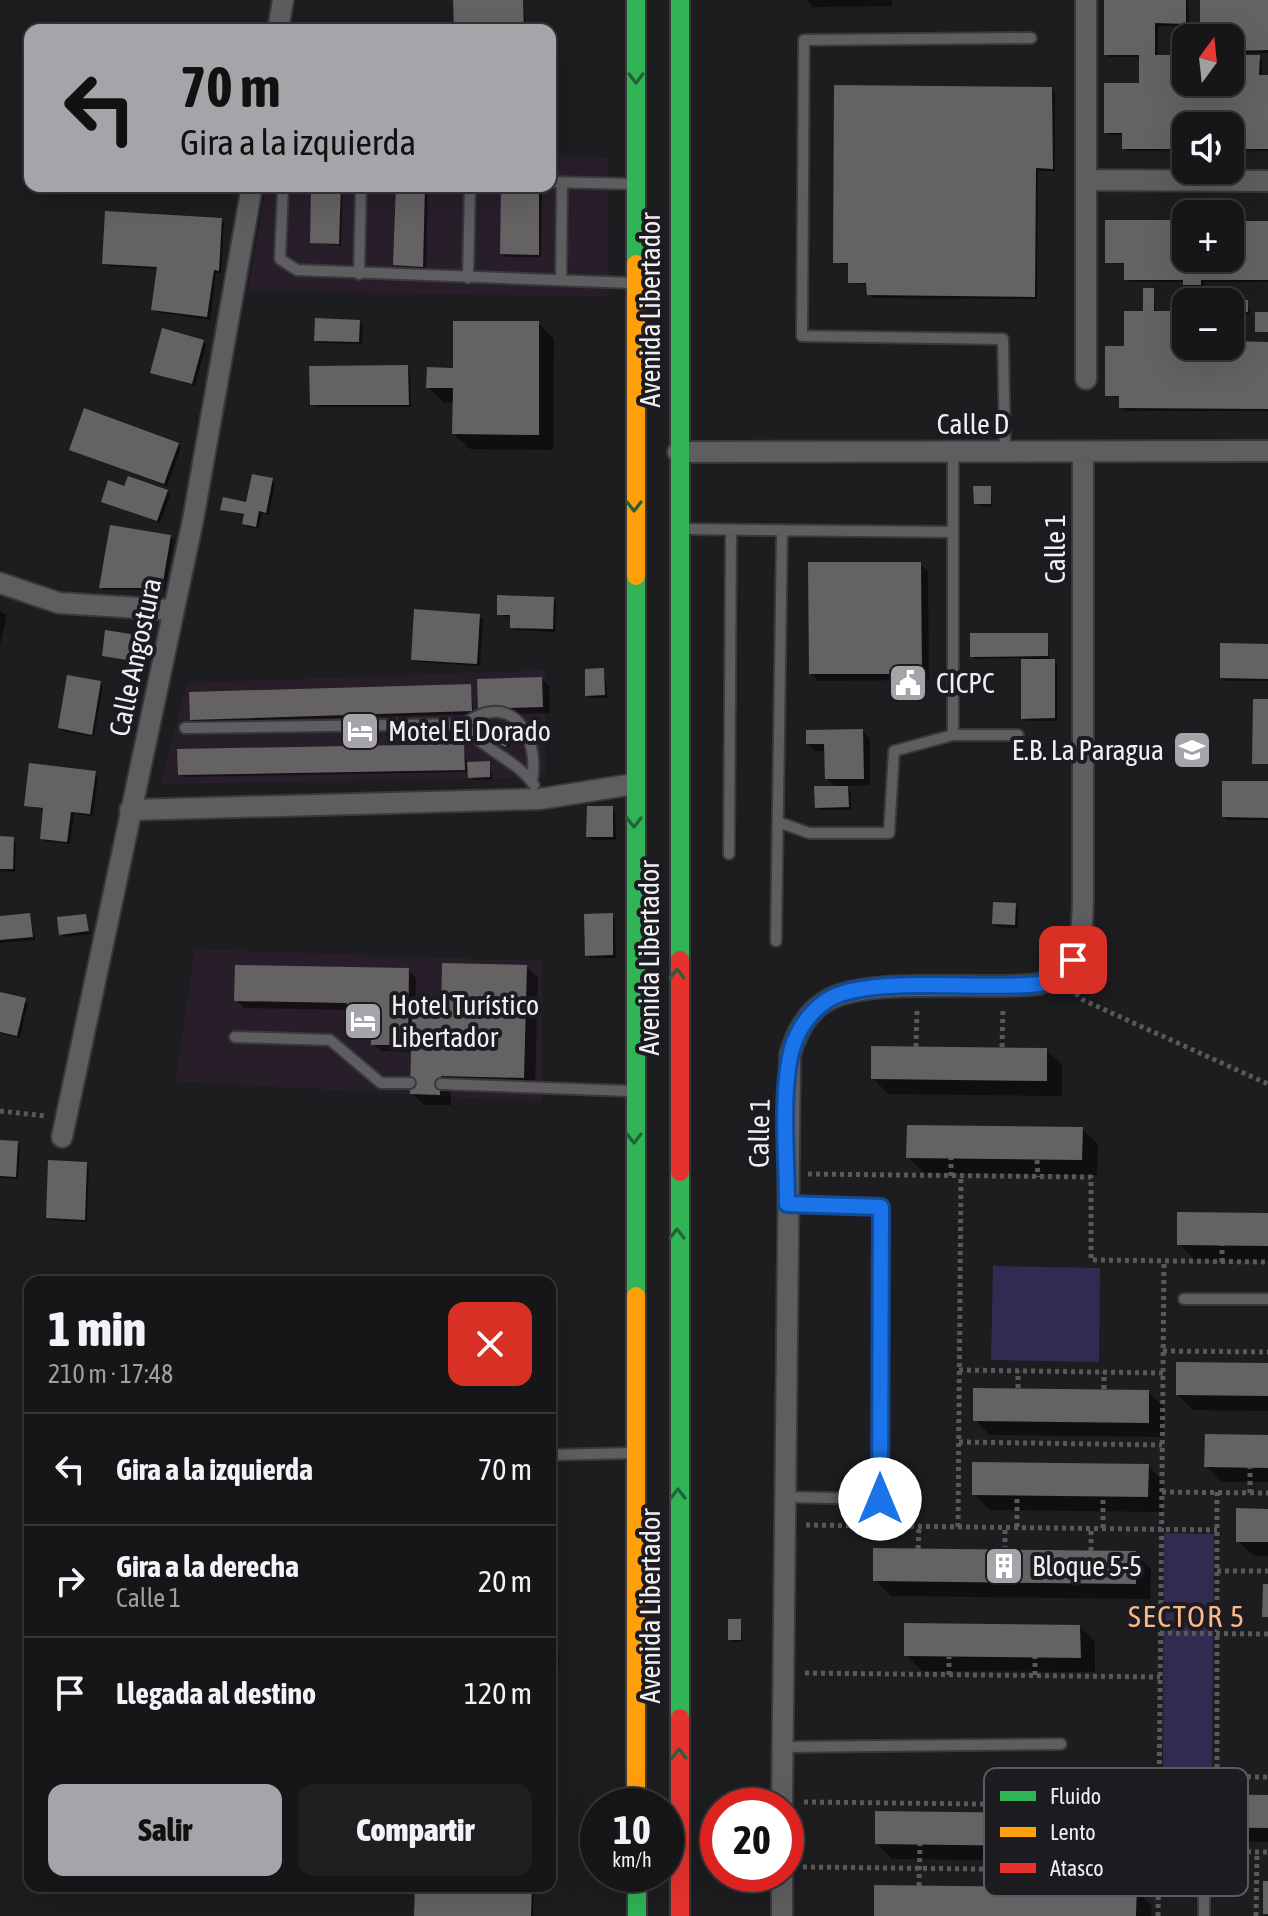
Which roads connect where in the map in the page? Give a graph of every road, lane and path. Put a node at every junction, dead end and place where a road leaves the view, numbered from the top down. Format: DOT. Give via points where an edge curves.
graph roads {
  1 [pos="283,0"];
  2 [pos="636,0"];
  3 [pos="680,0"];
  4 [pos="1086,0"];
  5 [pos="279,24"];
  6 [pos="1031,38"];
  7 [pos="1086,180"];
  8 [pos="1268,181"];
  9 [pos="556,182"];
  10 [pos="636,184"];
  11 [pos="251,192"];
  12 [pos="283,192"];
  13 [pos="361,192"];
  14 [pos="470,192"];
  15 [pos="359,274"];
  16 [pos="468,278"];
  17 [pos="561,280"];
  18 [pos="635,283"];
  19 [pos="1086,379"];
  20 [pos="1268,451"];
  21 [pos="656,452"];
  22 [pos="953,452"];
  23 [pos="1005,452"];
  24 [pos="1083,452"];
  25 [pos="677,529"];
  26 [pos="731,530"];
  27 [pos="782,530"];
  28 [pos="953,532"];
  29 [pos="0,583"];
  30 [pos="174,610"];
  31 [pos="464,724"];
  32 [pos="185,728"];
  33 [pos="953,735"];
  34 [pos="1018,735"];
  35 [pos="634,784"];
  36 [pos="536,790"];
  37 [pos="130,810"];
  38 [pos="778,822"];
  39 [pos="729,854"];
  40 [pos="776,941"];
  41 [pos="1057,977"];
  42 [pos="1003,987"];
  43 [pos="917,988"];
  44 [pos="235,1037"];
  45 [pos="916,1047"];
  46 [pos="1002,1047"];
  47 [pos="410,1083"];
  48 [pos="441,1084"];
  49 [pos="1268,1084"];
  50 [pos="634,1091"];
  51 [pos="0,1111"];
  52 [pos="64,1128"];
  53 [pos="951,1158"];
  54 [pos="1037,1160"];
  55 [pos="787,1174"];
  56 [pos="951,1176"];
  57 [pos="961,1176"];
  58 [pos="1038,1177"];
  59 [pos="787,1204"];
  60 [pos="1222,1245"];
  61 [pos="1164,1261"];
  62 [pos="1222,1262"];
  63 [pos="1268,1262"];
  64 [pos="1184,1299"];
  65 [pos="1268,1299"];
  66 [pos="1163,1351"];
  67 [pos="1221,1352"];
  68 [pos="1268,1352"];
  69 [pos="1221,1363"];
  70 [pos="959,1370"];
  71 [pos="1018,1371"];
  72 [pos="1104,1372"];
  73 [pos="1163,1373"];
  74 [pos="1018,1388"];
  75 [pos="1104,1389"];
  76 [pos="959,1442"];
  77 [pos="1162,1445"];
  78 [pos="635,1453"];
  79 [pos="556,1455"];
  80 [pos="1250,1468"];
  81 [pos="1162,1492"];
  82 [pos="1217,1492"];
  83 [pos="1250,1493"];
  84 [pos="1268,1493"];
  85 [pos="1017,1495"];
  86 [pos="785,1497"];
  87 [pos="1103,1497"];
  88 [pos="784,1525"];
  89 [pos="919,1527"];
  90 [pos="958,1527"];
  91 [pos="1005,1527"];
  92 [pos="1017,1527"];
  93 [pos="1091,1528"];
  94 [pos="1103,1528"];
  95 [pos="1161,1529"];
  96 [pos="1217,1530"];
  97 [pos="918,1549"];
  98 [pos="1005,1550"];
  99 [pos="1091,1551"];
  100 [pos="1217,1571"];
  101 [pos="1268,1571"];
  102 [pos="1160,1633"];
  103 [pos="1217,1634"];
  104 [pos="1268,1634"];
  105 [pos="949,1657"];
  106 [pos="1035,1657"];
  107 [pos="783,1672"];
  108 [pos="949,1675"];
  109 [pos="1035,1675"];
  110 [pos="1160,1677"];
  111 [pos="1061,1744"];
  112 [pos="783,1747"];
  113 [pos="1159,1768"];
  114 [pos="1215,1768"];
  115 [pos="636,1788"];
  116 [pos="782,1788"];
  117 [pos="804,1804"];
  118 [pos="984,1805"];
  119 [pos="920,1844"];
  120 [pos="1248,1852"];
  121 [pos="1257,1852"];
  122 [pos="1268,1852"];
  123 [pos="919,1869"];
  124 [pos="984,1870"];
  125 [pos="804,1871"];
  126 [pos="919,1886"];
  127 [pos="637,1892"];
  128 [pos="787,1892"];
  129 [pos="637,1916"];
  130 [pos="680,1916"];
  131 [pos="782,1916"];
  132 [pos="1256,1916"];
  1 -- 5 [label="street"];
  2 -- 10 [label="main road, Avenida Libertador, one-way"];
  3 -- 21 [label="main road, Avenida Libertador"];
  4 -- 7 [label="street"];
  6 -- 23 [label="lane" via="804,40 802,336 1003,339"];
  7 -- 8 [label="street"];
  7 -- 19 [label="street"];
  9 -- 10 [label="lane"];
  9 -- 17 [label="lane"];
  10 -- 18 [label="main road, Avenida Libertador"];
  11 -- 30 [label="street, Calle Angostura"];
  12 -- 15 [label="lane" via="282,262 297,270"];
  13 -- 15 [label="lane"];
  14 -- 16 [label="lane"];
  15 -- 16 [label="lane"];
  16 -- 17 [label="lane"];
  17 -- 18 [label="lane"];
  18 -- 21 [label="main road, Avenida Libertador"];
  20 -- 24 [label="street, Calle D"];
  21 -- 22 [label="street, Calle D"];
  21 -- 25 [label="main road, Avenida Libertador"];
  21 -- 35 [label="main road, Avenida Libertador, one-way"];
  22 -- 23 [label="street, Calle D"];
  22 -- 28 [label="lane"];
  23 -- 24 [label="street, Calle D"];
  24 -- 41 [label="street, Calle 1" via="1083,920 1073,960"];
  25 -- 26 [label="lane"];
  130 -- 25 [label="main road, Avenida Libertador, one-way"];
  26 -- 27 [label="lane"];
  26 -- 39 [label="lane"];
  27 -- 28 [label="lane"];
  27 -- 38 [label="lane"];
  28 -- 33 [label="lane"];
  29 -- 30 [label="street" via="59,603"];
  30 -- 37 [label="street, Calle Angostura"];
  31 -- 32 [label="lane"];
  31 -- 36 [label="lane"];
  31 -- 36 [label="lane" via="489,713 518,721 534,749"];
  33 -- 34 [label="lane"];
  33 -- 38 [label="lane" via="894,751 889,833 809,833"];
  35 -- 36 [label="street"];
  35 -- 50 [label="main road, Avenida Libertador, one-way"];
  36 -- 37 [label="street"];
  37 -- 52 [label="street, Calle Angostura"];
  38 -- 40 [label="lane"];
  41 -- 42 [label="street, Calle 1"];
  41 -- 49 [label="path" via="1083,1000"];
  42 -- 43 [label="street, Calle 1"];
  42 -- 46 [label="path"];
  43 -- 45 [label="path"];
  43 -- 55 [label="street, Calle 1" via="841,994 802,1025 788,1070"];
  44 -- 47 [label="lane" via="330,1040 381,1083"];
  48 -- 50 [label="lane"];
  50 -- 78 [label="main road, Avenida Libertador, one-way"];
  51 -- 52 [label="path"];
  53 -- 56 [label="path"];
  54 -- 58 [label="path"];
  55 -- 56 [label="path"];
  55 -- 59 [label="street, Calle 1"];
  56 -- 57 [label="path"];
  57 -- 58 [label="path"];
  57 -- 70 [label="path"];
  58 -- 61 [label="path" via="1091,1177 1091,1260"];
  59 -- 86 [label="street, Calle 1"];
  59 -- 86 [label="lane" via="881,1207 880,1499"];
  60 -- 62 [label="path"];
  61 -- 62 [label="path"];
  61 -- 66 [label="path"];
  62 -- 63 [label="path"];
  64 -- 65 [label="lane"];
  66 -- 67 [label="path"];
  66 -- 73 [label="path"];
  67 -- 68 [label="path"];
  67 -- 69 [label="path"];
  70 -- 71 [label="path"];
  70 -- 76 [label="path"];
  71 -- 72 [label="path"];
  71 -- 74 [label="path"];
  72 -- 73 [label="path"];
  72 -- 75 [label="path"];
  73 -- 77 [label="path"];
  76 -- 77 [label="path"];
  76 -- 90 [label="path"];
  77 -- 81 [label="path"];
  78 -- 79 [label="lane"];
  78 -- 115 [label="main road, Avenida Libertador"];
  80 -- 83 [label="path"];
  81 -- 82 [label="path"];
  81 -- 95 [label="path"];
  82 -- 83 [label="path"];
  82 -- 96 [label="path"];
  83 -- 84 [label="path"];
  85 -- 92 [label="path"];
  86 -- 88 [label="street, Calle 1"];
  87 -- 94 [label="path"];
  88 -- 89 [label="path"];
  88 -- 107 [label="street, Calle 1"];
  89 -- 90 [label="path"];
  89 -- 97 [label="path"];
  90 -- 91 [label="path"];
  91 -- 92 [label="path"];
  91 -- 98 [label="path"];
  92 -- 93 [label="path"];
  93 -- 94 [label="path"];
  93 -- 99 [label="path"];
  94 -- 95 [label="path"];
  95 -- 96 [label="path"];
  95 -- 102 [label="path"];
  96 -- 100 [label="path"];
  100 -- 101 [label="path"];
  100 -- 103 [label="path"];
  102 -- 103 [label="path"];
  102 -- 110 [label="path"];
  103 -- 104 [label="path"];
  103 -- 114 [label="path"];
  105 -- 108 [label="path"];
  106 -- 109 [label="path"];
  107 -- 108 [label="path"];
  107 -- 112 [label="street, Calle 1"];
  108 -- 109 [label="path"];
  109 -- 110 [label="path"];
  110 -- 113 [label="path"];
  111 -- 112 [label="lane"];
  112 -- 116 [label="street, Calle 1"];
  117 -- 118 [label="path"];
  119 -- 123 [label="path"];
  120 -- 121 [label="path"];
  121 -- 122 [label="path"];
  121 -- 132 [label="path"];
  123 -- 124 [label="path"];
  123 -- 125 [label="path"];
  123 -- 126 [label="path"];
  127 -- 129 [label="main road"];
  128 -- 131 [label="street"];
}
